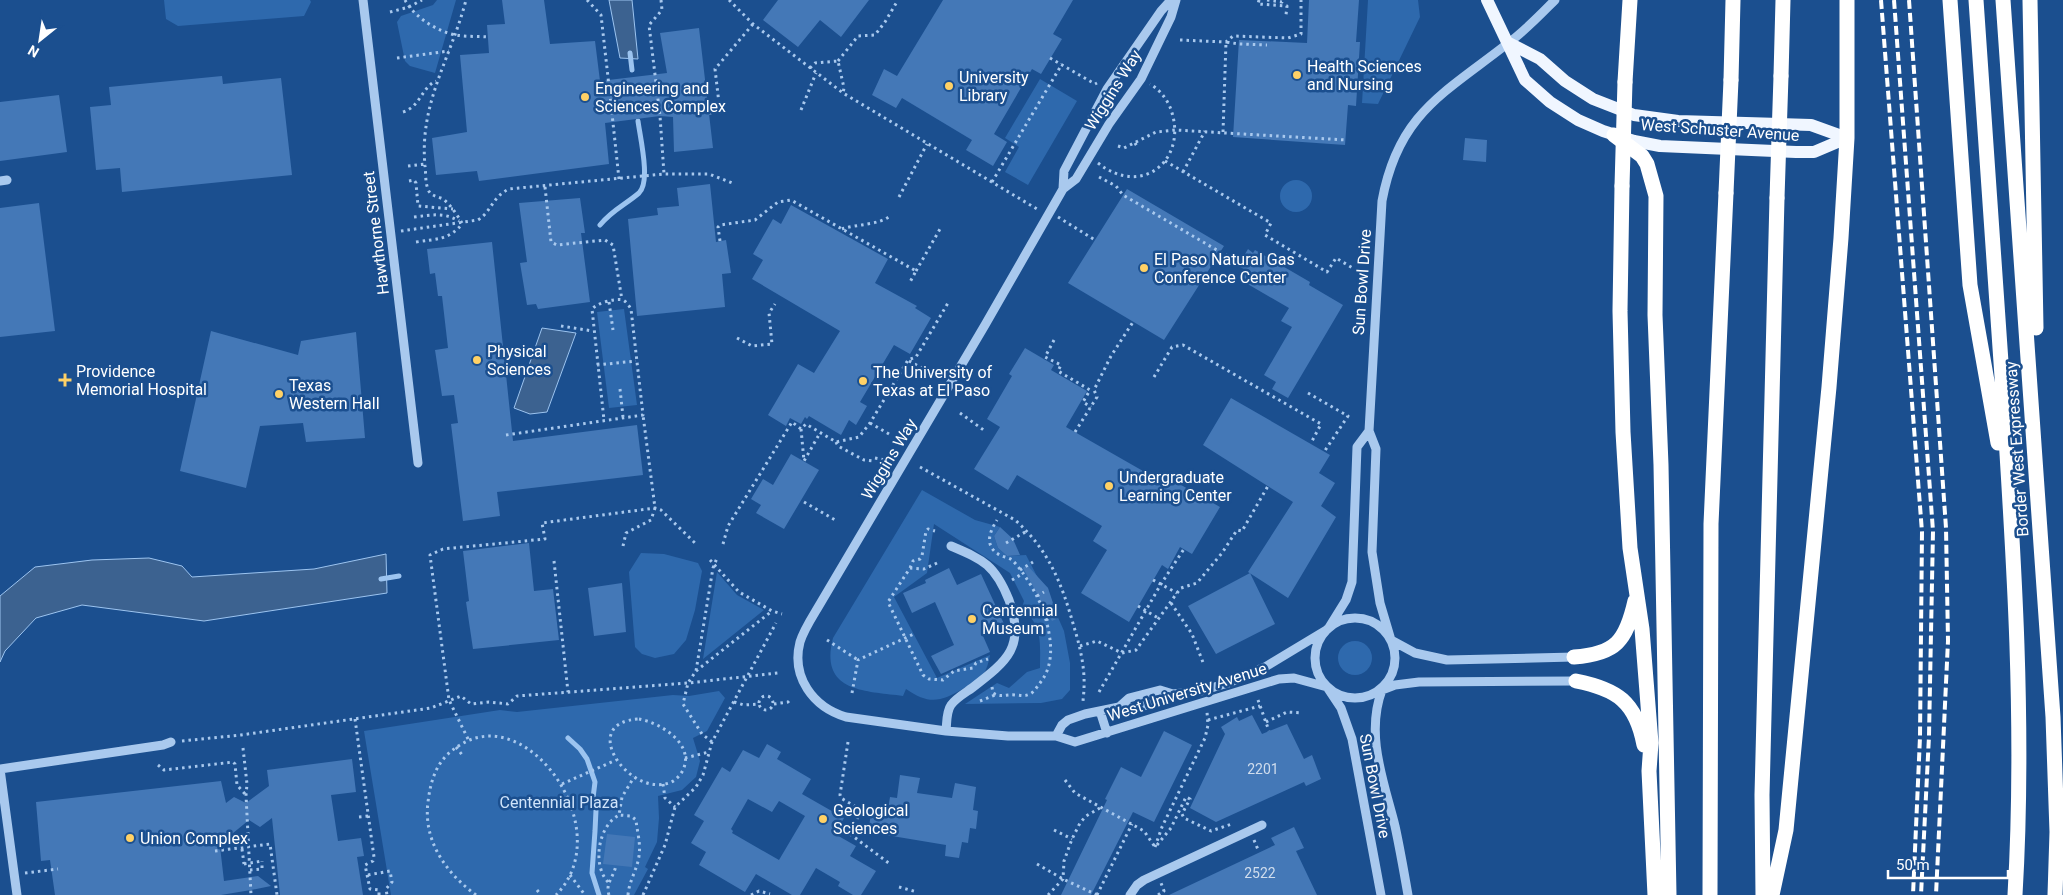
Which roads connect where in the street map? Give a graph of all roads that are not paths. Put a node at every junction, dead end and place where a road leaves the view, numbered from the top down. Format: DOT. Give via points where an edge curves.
graph roads {
  1 [pos="363,0"];
  2 [pos="1171,0"];
  3 [pos="1176,0"];
  4 [pos="1487,0"];
  5 [pos="1555,0"];
  6 [pos="1630,0"];
  7 [pos="1733,0"];
  8 [pos="1783,0"];
  9 [pos="1847,0"];
  10 [pos="1950,0"];
  11 [pos="1976,0"];
  12 [pos="2003,0"];
  13 [pos="2030,0"];
  14 [pos="1509,43"];
  15 [pos="1614,135"];
  16 [pos="1847,138"];
  17 [pos="1063,189"];
  18 [pos="1369,431"];
  19 [pos="418,463"];
  20 [pos="2038,500"];
  21 [pos="2012,520"];
  22 [pos="951,546"];
  23 [pos="1637,592"];
  24 [pos="1328,629"];
  25 [pos="1391,640"];
  26 [pos="1574,658"];
  27 [pos="799,670"];
  28 [pos="1576,681"];
  29 [pos="1327,687"];
  30 [pos="1382,690"];
  31 [pos="1100,711"];
  32 [pos="946,731"];
  33 [pos="1107,732"];
  34 [pos="1056,736"];
  35 [pos="171,742"];
  36 [pos="0,769"];
  37 [pos="1649,771"];
  38 [pos="1262,825"];
  39 [pos="2015,889"];
  40 [pos="17,895"];
  41 [pos="1130,895"];
  42 [pos="1381,895"];
  43 [pos="1408,895"];
  44 [pos="1656,895"];
  45 [pos="1669,895"];
  46 [pos="1710,895"];
  47 [pos="1763,895"];
  48 [pos="1772,895"];
  49 [pos="2055,895"];
  1 -- 19 [label="street, Hawthorne Street"];
  2 -- 17 [label="street, Wiggins Way" via="1111,82 1064,171"];
  3 -- 17 [label="street, Wiggins Way" via="1172,16 1141,79 1076,179"];
  4 -- 14 [label="main road, West Schuster Avenue"];
  5 -- 14 [label="street, Sun Bowl Drive"];
  6 -- 23 [label="highway, bridge" via="1620,311 1630,548"];
  7 -- 46 [label="highway, bridge" via="1712,524"];
  8 -- 47 [label="highway, bridge" via="1766,597"];
  9 -- 16 [label="highway"];
  10 -- 21 [label="highway" via="1970,285"];
  11 -- 21 [label="highway, Border West Expressway"];
  12 -- 20 [label="highway, Border West Expressway"];
  13 -- 20 [label="highway"];
  14 -- 15 [label="main road, West Schuster Avenue" via="1525,80 1539,93 1578,120"];
  14 -- 16 [label="main road, West Schuster Avenue" via="1540,59 1586,95 1634,115 1678,121 1811,125"];
  14 -- 18 [label="street, Sun Bowl Drive" via="1429,105 1404,138 1392,164 1382,201"];
  15 -- 16 [label="main road, West Schuster Avenue" via="1660,146 1796,152 1814,152"];
  15 -- 45 [label="highway" via="1647,164 1656,196 1655,315"];
  16 -- 48 [label="highway" via="1829,387 1786,830"];
  17 -- 27 [label="street, Wiggins Way" via="820,604 800,642"];
  18 -- 24 [label="street, Sun Bowl Drive" via="1358,447 1352,582 1346,600"];
  18 -- 25 [label="street" via="1376,449 1372,560"];
  20 -- 49 [label="highway, Border West Expressway" via="2053,717 2057,832"];
  21 -- 39 [label="highway, Border West Expressway" via="2019,719"];
  22 -- 32 [label="street" via="988,564 1003,586 1015,616 1016,637 1012,651 997,667 952,703"];
  23 -- 26 [label="highway" via="1631,620 1615,645 1606,652"];
  23 -- 37 [label="highway" via="1651,743"];
  24 -- 25 [label="street" via="1341,621 1359,618 1376,624"];
  24 -- 29 [label="street" via="1315,655 1318,673"];
  24 -- 31 [label="street, West University Avenue" via="1246,676 1200,691 1173,694 1160,690 1129,698 1119,707"];
  25 -- 26 [label="street" via="1414,653 1447,660"];
  25 -- 30 [label="street" via="1395,652 1394,670"];
  27 -- 32 [label="street, West University Avenue" via="817,702 836,714"];
  28 -- 30 [label="street" via="1419,682"];
  28 -- 37 [label="highway" via="1614,692 1629,705 1642,731"];
  29 -- 30 [label="street" via="1352,698 1362,698"];
  29 -- 33 [label="street, West University Avenue" via="1294,678 1279,679"];
  29 -- 42 [label="street, Sun Bowl Drive" via="1341,708 1352,738"];
  30 -- 43 [label="street, Sun Bowl Drive" via="1376,712 1375,741"];
  31 -- 33 [label="street"];
  31 -- 34 [label="street, West University Avenue" via="1068,720"];
  32 -- 34 [label="street, West University Avenue"];
  33 -- 34 [label="street, West University Avenue" via="1075,742"];
  35 -- 36 [label="street"];
  36 -- 40 [label="street"];
  37 -- 44 [label="highway"];
  38 -- 41 [label="street" via="1144,880"];
}
